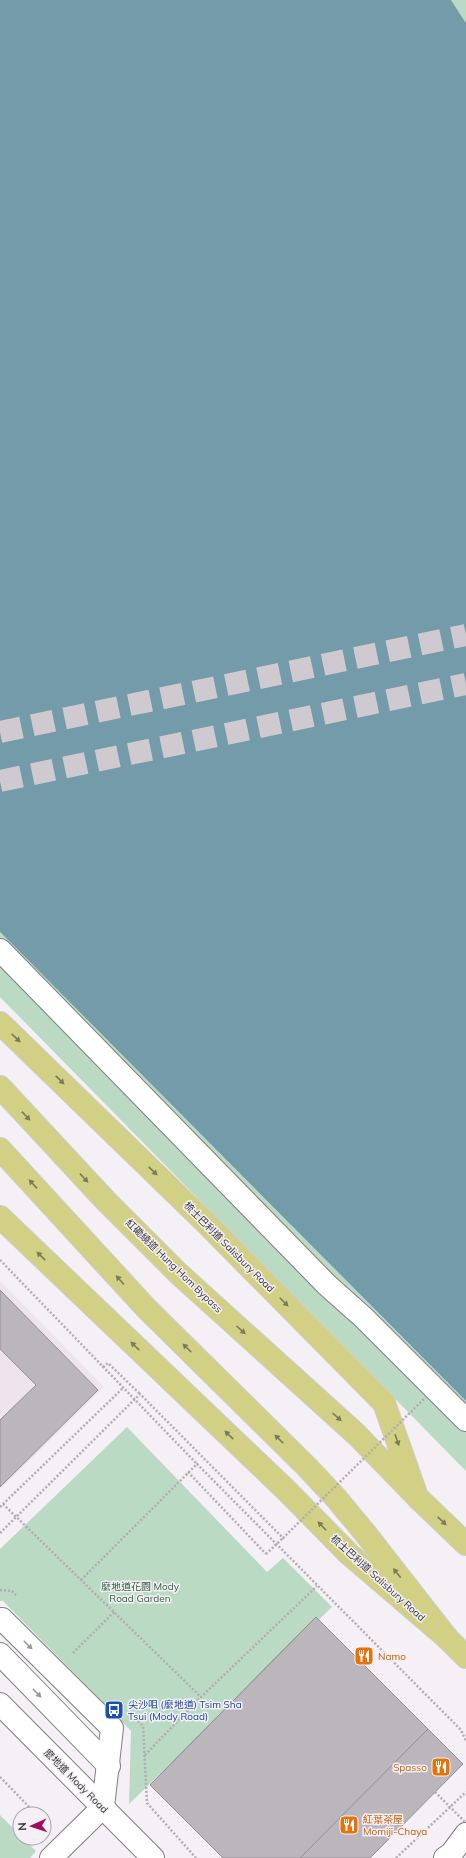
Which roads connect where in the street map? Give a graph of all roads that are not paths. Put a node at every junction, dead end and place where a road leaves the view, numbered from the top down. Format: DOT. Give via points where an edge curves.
graph roads {
  1 [pos="0,950"];
  2 [pos="0,1023"];
  3 [pos="0,1087"];
  4 [pos="0,1149"];
  5 [pos="0,1217"];
  6 [pos="466,1420"];
  7 [pos="357,1435"];
  8 [pos="418,1498"];
  9 [pos="466,1544"];
  10 [pos="0,1619"];
  11 [pos="447,1638"];
  12 [pos="0,1654"];
  13 [pos="466,1657"];
  14 [pos="0,1704"];
  15 [pos="109,1766"];
  16 [pos="103,1807"];
  17 [pos="466,1834"];
  18 [pos="51,1858"];
  19 [pos="153,1858"];
  20 [pos="445,1858"];
  1 -- 6 [label="street" via="327,1285 364,1318"];
  2 -- 8 [label="main road, 梳士巴利道 Salisbury Road, one-way" via="206,1223 384,1403"];
  3 -- 7 [label="main road, 紅磡繞道 Hung Hom Bypass, one-way" via="106,1201 178,1273"];
  11 -- 4 [label="main road, 梳士巴利道 Salisbury Road, one-way" via="365,1533 307,1467 146,1308"];
  11 -- 5 [label="main road, 梳士巴利道 Salisbury Road, one-way" via="349,1554 286,1490"];
  7 -- 8 [label="main road, 梳士巴利道 Salisbury Road"];
  8 -- 9 [label="main road, 梳士巴利道 Salisbury Road, one-way"];
  10 -- 15 [label="street, one-way" via="112,1728"];
  11 -- 13 [label="main road, 梳士巴利道 Salisbury Road"];
  12 -- 15 [label="street, one-way"];
  14 -- 16 [label="street, 麼地道 Mody Road"];
  15 -- 16 [label="street"];
  16 -- 18 [label="street"];
  16 -- 19 [label="street, 麼地道 Mody Road"];
  17 -- 20 [label="street"];
}
